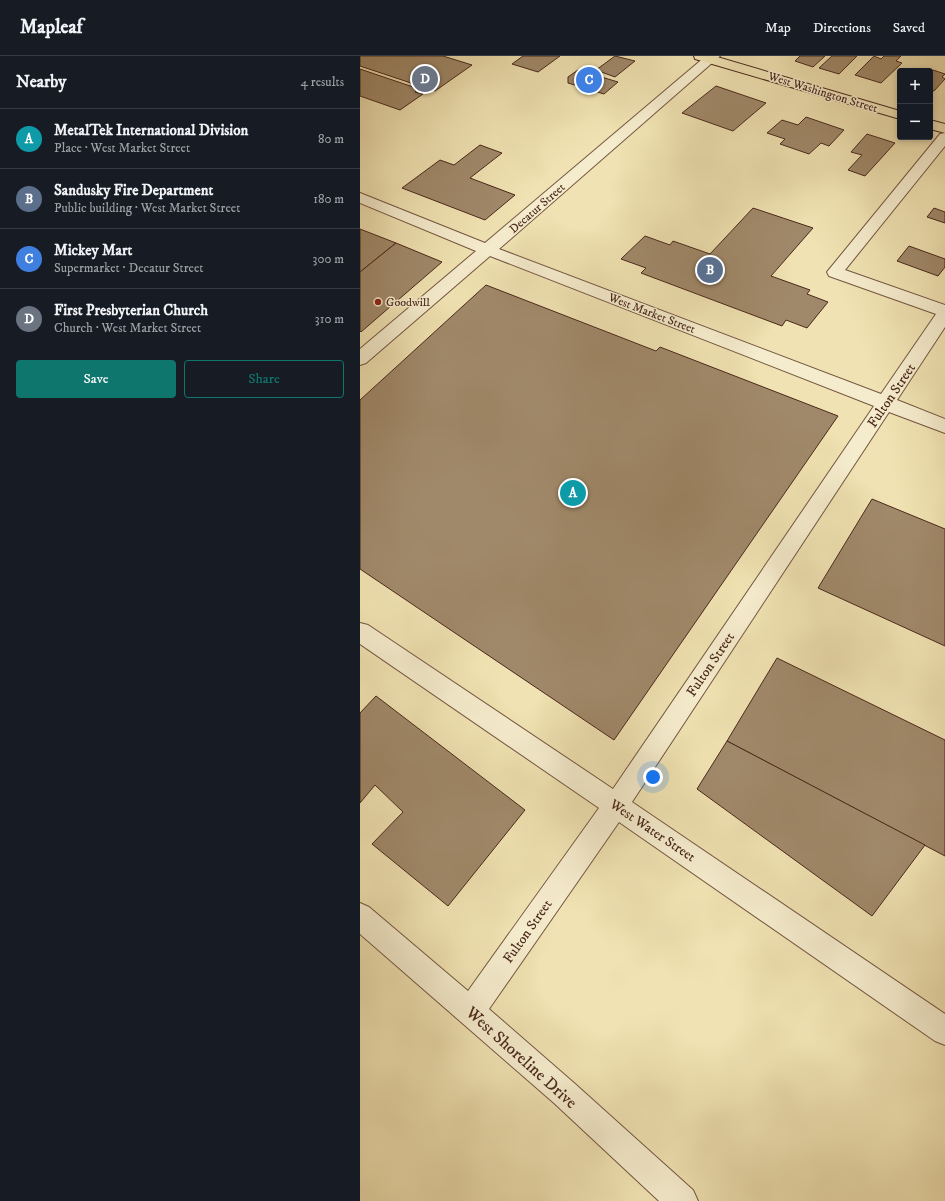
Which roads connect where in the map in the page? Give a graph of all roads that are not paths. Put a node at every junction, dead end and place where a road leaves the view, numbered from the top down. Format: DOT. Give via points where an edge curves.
graph roads {
  1 [pos="708,57"];
  2 [pos="897,114"];
  3 [pos="933,125"];
  4 [pos="945,129"];
  5 [pos="945,137"];
  6 [pos="360,198"];
  7 [pos="488,250"];
  8 [pos="945,313"];
  9 [pos="360,359"];
  10 [pos="885,403"];
  11 [pos="945,426"];
  12 [pos="360,632"];
  13 [pos="616,805"];
  14 [pos="360,916"];
  15 [pos="471,1011"];
  16 [pos="945,1031"];
  17 [pos="682,1201"];
  1 -- 2 [label="main road, West Washington Street"];
  1 -- 7 [label="street, Decatur Street"];
  3 -- 4 [label="main road"];
  5 -- 8 [label="street" via="835,272"];
  6 -- 7 [label="street, West Market Street"];
  7 -- 9 [label="street, Decatur Street"];
  7 -- 10 [label="street, West Market Street"];
  8 -- 10 [label="street, Fulton Street"];
  10 -- 11 [label="street, West Market Street"];
  10 -- 13 [label="street, Fulton Street"];
  12 -- 13 [label="street, West Water Street"];
  13 -- 15 [label="street, Fulton Street"];
  13 -- 16 [label="street, West Water Street"];
  14 -- 15 [label="street, West Shoreline Drive"];
  15 -- 17 [label="street, West Shoreline Drive"];
}
